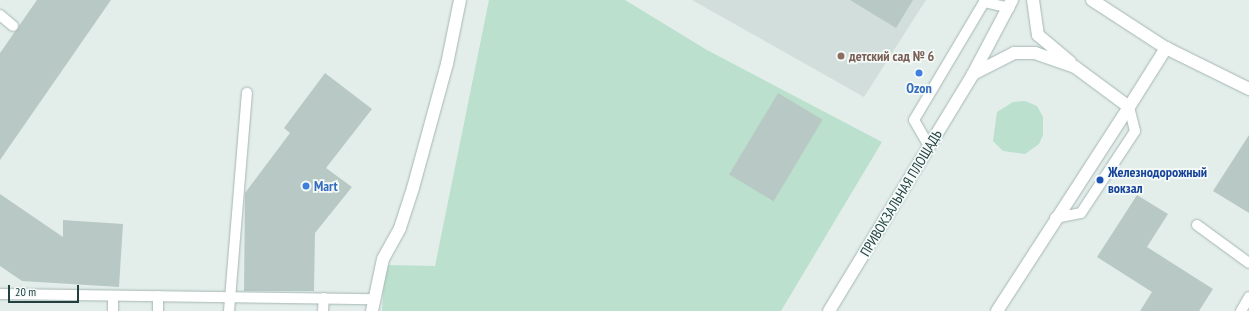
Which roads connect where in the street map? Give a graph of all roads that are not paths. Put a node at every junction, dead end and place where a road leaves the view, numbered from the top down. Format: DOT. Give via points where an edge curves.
graph roads {
  1 [pos="460,0"];
  2 [pos="1033,0"];
  3 [pos="1092,0"];
  4 [pos="1011,4"];
  5 [pos="0,15"];
  6 [pos="13,26"];
  7 [pos="1166,48"];
  8 [pos="1075,67"];
  9 [pos="973,74"];
  10 [pos="1249,89"];
  11 [pos="247,93"];
  12 [pos="1129,107"];
  13 [pos="929,146"];
  14 [pos="1055,218"];
  15 [pos="1197,225"];
  16 [pos="1249,263"];
  17 [pos="0,294"];
  18 [pos="113,296"];
  19 [pos="158,296"];
  20 [pos="229,297"];
  21 [pos="1249,297"];
  22 [pos="324,298"];
  23 [pos="374,305"];
  24 [pos="113,311"];
  25 [pos="158,311"];
  26 [pos="229,311"];
  27 [pos="323,311"];
  28 [pos="829,311"];
  29 [pos="997,311"];
  30 [pos="1241,311"];
  1 -- 23 [label="street" via="447,64 413,188 400,228 383,258"];
  2 -- 8 [label="street" via="1038,35"];
  3 -- 7 [label="street"];
  4 -- 9 [label="street, ПРИВОКЗАЛЬНАЯ ПЛОЩАДЬ"];
  4 -- 13 [label="lane" via="984,2 914,120"];
  5 -- 6 [label="lane"];
  7 -- 10 [label="street"];
  7 -- 12 [label="street"];
  8 -- 9 [label="street" via="1034,52 1014,52"];
  8 -- 12 [label="street"];
  9 -- 13 [label="street, ПРИВОКЗАЛЬНАЯ ПЛОЩАДЬ"];
  11 -- 20 [label="lane"];
  12 -- 14 [label="street"];
  12 -- 14 [label="lane" via="1135,131 1081,213"];
  13 -- 28 [label="street, ПРИВОКЗАЛЬНАЯ ПЛОЩАДЬ"];
  14 -- 29 [label="street"];
  15 -- 16 [label="lane"];
  17 -- 18 [label="lane"];
  18 -- 19 [label="lane"];
  18 -- 24 [label="lane"];
  19 -- 20 [label="lane"];
  19 -- 25 [label="lane"];
  20 -- 22 [label="lane"];
  20 -- 26 [label="lane"];
  21 -- 30 [label="lane"];
  22 -- 23 [label="lane"];
  22 -- 27 [label="lane"];
}
